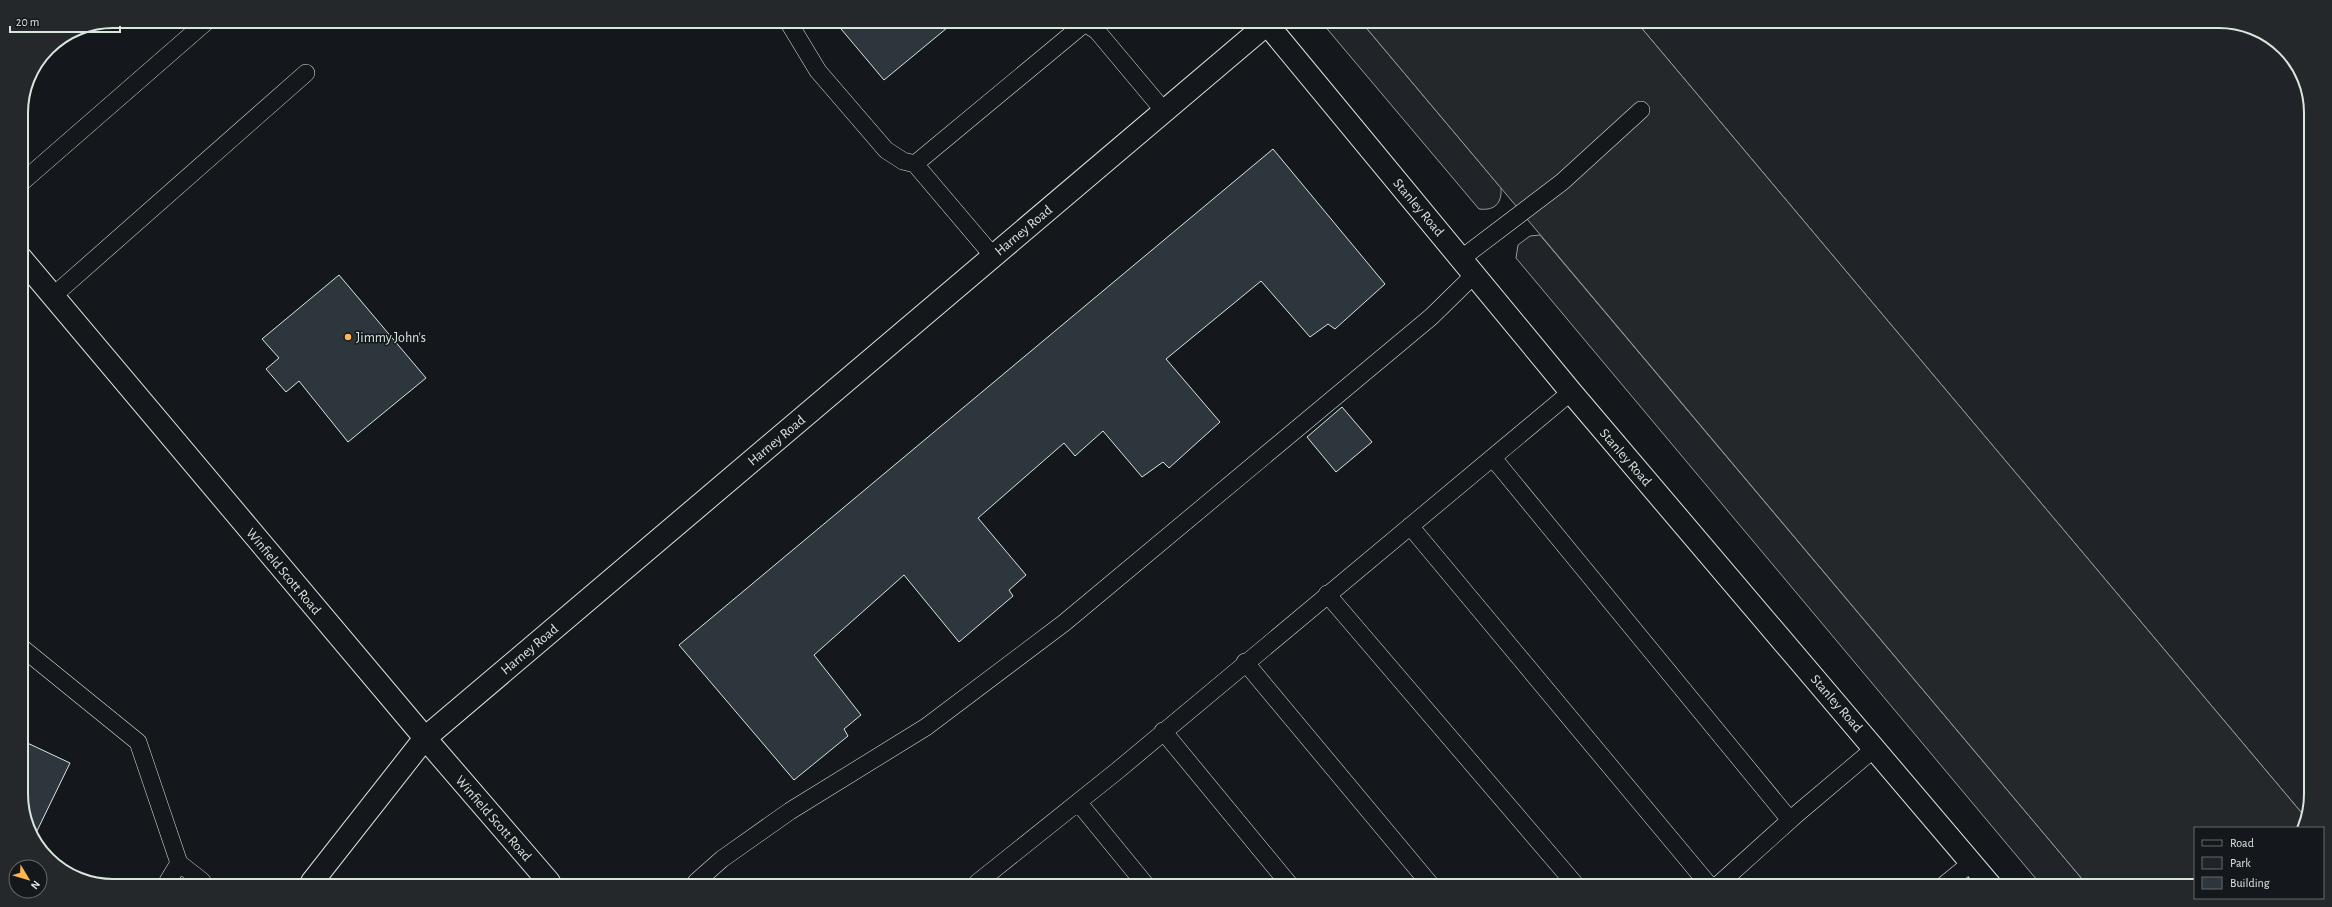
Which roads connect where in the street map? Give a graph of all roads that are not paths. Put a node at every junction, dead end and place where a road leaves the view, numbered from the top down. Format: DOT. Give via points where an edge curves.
graph roads {
  1 [pos="199,28"];
  2 [pos="793,28"];
  3 [pos="1079,28"];
  4 [pos="1092,28"];
  5 [pos="1262,28"];
  6 [pos="1270,28"];
  7 [pos="306,73"];
  8 [pos="1641,110"];
  9 [pos="1164,111"];
  10 [pos="915,164"];
  11 [pos="28,177"];
  12 [pos="993,256"];
  13 [pos="28,266"];
  14 [pos="1468,266"];
  15 [pos="53,296"];
  16 [pos="1571,392"];
  17 [pos="1493,458"];
  18 [pos="1410,526"];
  19 [pos="1327,594"];
  20 [pos="28,653"];
  21 [pos="1245,662"];
  22 [pos="1164,731"];
  23 [pos="425,738"];
  24 [pos="1875,748"];
  25 [pos="1078,802"];
  26 [pos="1790,820"];
  27 [pos="1971,862"];
  28 [pos="179,864"];
  29 [pos="996,877"];
  30 [pos="169,879"];
  31 [pos="199,879"];
  32 [pos="314,879"];
  33 [pos="546,879"];
  34 [pos="699,879"];
  35 [pos="1141,879"];
  36 [pos="1286,879"];
  37 [pos="1426,879"];
  38 [pos="1571,879"];
  39 [pos="1704,879"];
  40 [pos="1725,879"];
  41 [pos="1951,879"];
  42 [pos="1984,879"];
  1 -- 11 [label="lane"];
  2 -- 10 [label="lane" via="818,71 886,150 903,161"];
  3 -- 10 [label="lane"];
  4 -- 9 [label="lane"];
  5 -- 9 [label="street, Harney Road"];
  6 -- 14 [label="street, Stanley Road"];
  7 -- 15 [label="lane"];
  8 -- 14 [label="lane"];
  9 -- 12 [label="street, Harney Road"];
  10 -- 12 [label="lane"];
  12 -- 23 [label="street, Harney Road"];
  13 -- 15 [label="street, Winfield Scott Road"];
  14 -- 16 [label="street, Stanley Road"];
  14 -- 34 [label="lane" via="1431,317 1064,623 926,726 790,810 722,859"];
  15 -- 23 [label="street, Winfield Scott Road"];
  16 -- 17 [label="lane"];
  16 -- 24 [label="street, Stanley Road"];
  17 -- 18 [label="lane"];
  17 -- 26 [label="lane"];
  18 -- 19 [label="lane"];
  18 -- 39 [label="lane"];
  19 -- 21 [label="lane"];
  19 -- 38 [label="lane"];
  20 -- 28 [label="lane" via="138,742"];
  21 -- 22 [label="lane"];
  21 -- 37 [label="lane"];
  22 -- 25 [label="lane"];
  22 -- 36 [label="lane"];
  23 -- 32 [label="street, Harney Road"];
  23 -- 33 [label="street, Winfield Scott Road"];
  24 -- 26 [label="lane"];
  24 -- 27 [label="street, Stanley Road"];
  25 -- 29 [label="lane"];
  25 -- 35 [label="lane"];
  26 -- 40 [label="lane"];
  27 -- 41 [label="lane"];
  27 -- 42 [label="street, Stanley Road"];
  28 -- 30 [label="lane"];
  28 -- 31 [label="lane"];
}
